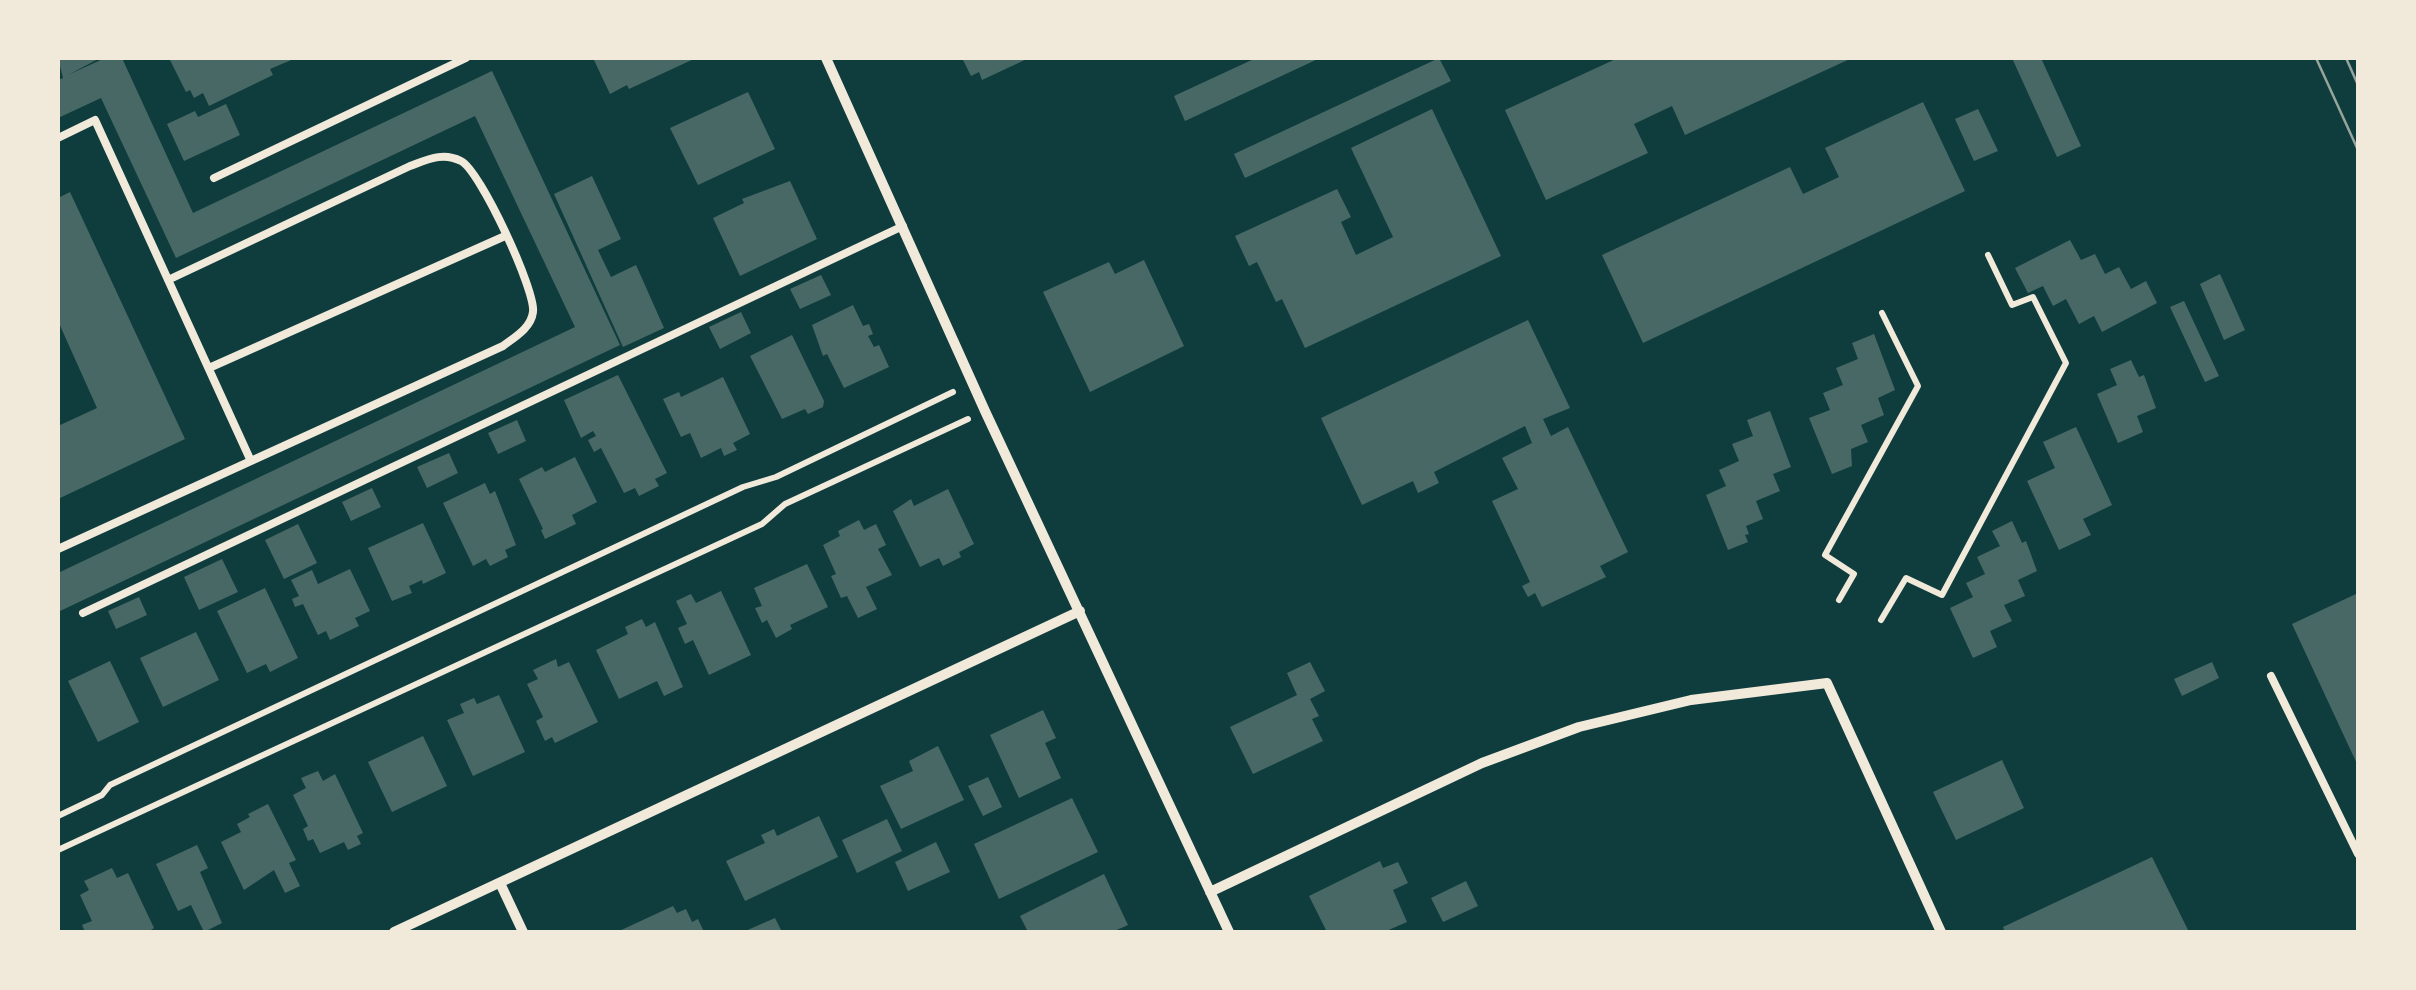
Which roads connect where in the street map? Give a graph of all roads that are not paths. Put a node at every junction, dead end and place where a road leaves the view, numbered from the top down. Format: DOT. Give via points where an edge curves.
graph roads {
  1 [pos="466,58"];
  2 [pos="826,58"];
  3 [pos="58,138"];
  4 [pos="214,178"];
  5 [pos="903,226"];
  6 [pos="505,236"];
  7 [pos="168,280"];
  8 [pos="209,368"];
  9 [pos="250,459"];
  10 [pos="58,549"];
  11 [pos="1080,611"];
  12 [pos="83,613"];
  13 [pos="2271,676"];
  14 [pos="2358,854"];
  15 [pos="500,883"];
  16 [pos="1210,892"];
  17 [pos="394,932"];
  18 [pos="523,932"];
  19 [pos="1229,932"];
  20 [pos="1941,932"];
  1 -- 4 [label="lane"];
  2 -- 5 [label="street"];
  3 -- 7 [label="lane" via="95,120"];
  5 -- 11 [label="street"];
  5 -- 12 [label="lane"];
  6 -- 7 [label="lane" via="466,162 444,154"];
  6 -- 8 [label="lane"];
  6 -- 9 [label="lane" via="531,292 534,314 524,331"];
  7 -- 8 [label="lane"];
  8 -- 9 [label="lane"];
  9 -- 10 [label="lane"];
  11 -- 15 [label="street"];
  11 -- 16 [label="street"];
  13 -- 14 [label="lane"];
  15 -- 17 [label="street"];
  15 -- 18 [label="street"];
  16 -- 19 [label="street"];
  16 -- 20 [label="street" via="1482,763 1579,727 1691,700 1826,683"];
}
